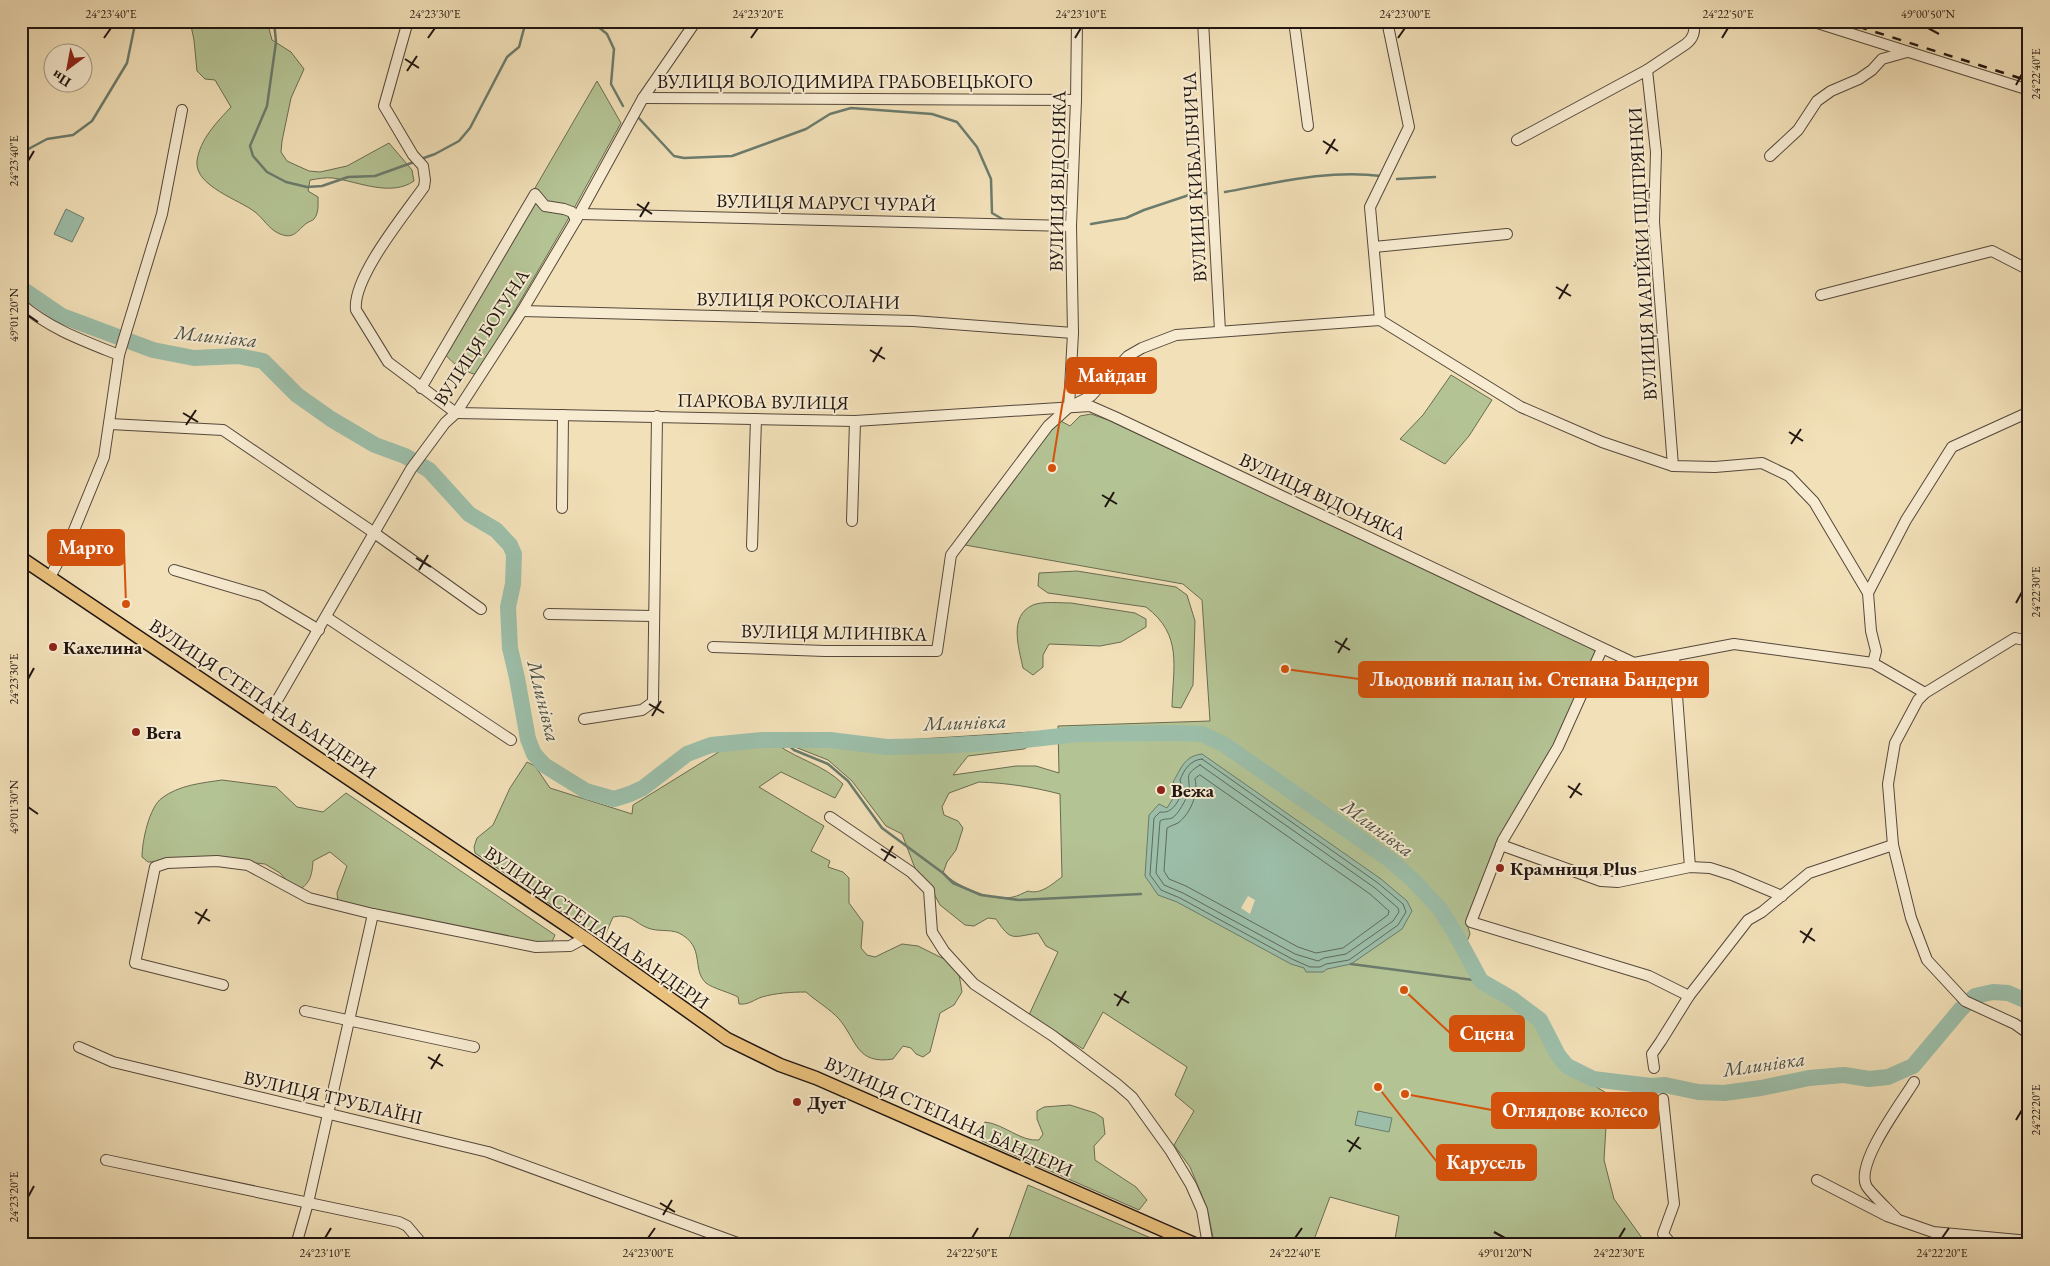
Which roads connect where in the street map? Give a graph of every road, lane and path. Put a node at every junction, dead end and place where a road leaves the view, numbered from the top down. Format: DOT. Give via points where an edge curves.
graph roads {
  1 [pos="408,21"];
  2 [pos="696,21"];
  3 [pos="1077,21"];
  4 [pos="1203,21"];
  5 [pos="1294,21"];
  6 [pos="1386,21"];
  7 [pos="1694,21"];
  8 [pos="1811,21"];
  9 [pos="1876,42"];
  10 [pos="1908,51"];
  11 [pos="1882,59"];
  12 [pos="1647,70"];
  13 [pos="2029,90"];
  14 [pos="643,98"];
  15 [pos="1076,100"];
  16 [pos="182,110"];
  17 [pos="1308,126"];
  18 [pos="1517,140"];
  19 [pos="1770,156"];
  20 [pos="578,217"];
  21 [pos="1071,226"];
  22 [pos="1507,234"];
  23 [pos="1374,247"];
  24 [pos="2029,270"];
  25 [pos="1821,295"];
  26 [pos="21,304"];
  27 [pos="522,311"];
  28 [pos="1380,320"];
  29 [pos="1220,331"];
  30 [pos="1073,333"];
  31 [pos="120,351"];
  32 [pos="421,388"];
  33 [pos="1069,407"];
  34 [pos="2029,412"];
  35 [pos="456,413"];
  36 [pos="563,415"];
  37 [pos="657,416"];
  38 [pos="756,419"];
  39 [pos="855,421"];
  40 [pos="110,424"];
  41 [pos="1673,466"];
  42 [pos="562,508"];
  43 [pos="852,521"];
  44 [pos="373,532"];
  45 [pos="752,546"];
  46 [pos="21,558"];
  47 [pos="174,570"];
  48 [pos="50,577"];
  49 [pos="1868,593"];
  50 [pos="481,609"];
  51 [pos="549,614"];
  52 [pos="653,616"];
  53 [pos="326,617"];
  54 [pos="319,630"];
  55 [pos="2029,641"];
  56 [pos="713,648"];
  57 [pos="1602,649"];
  58 [pos="1674,656"];
  59 [pos="1873,663"];
  60 [pos="1925,693"];
  61 [pos="584,718"];
  62 [pos="264,723"];
  63 [pos="510,740"];
  64 [pos="830,817"];
  65 [pos="1501,845"];
  66 [pos="1893,845"];
  67 [pos="1690,867"];
  68 [pos="1782,896"];
  69 [pos="374,914"];
  70 [pos="585,938"];
  71 [pos="223,985"];
  72 [pos="1690,996"];
  73 [pos="305,1010"];
  74 [pos="348,1020"];
  75 [pos="2029,1034"];
  76 [pos="79,1047"];
  77 [pos="474,1047"];
  78 [pos="1654,1068"];
  79 [pos="1914,1082"];
  80 [pos="1663,1099"];
  81 [pos="327,1115"];
  82 [pos="106,1160"];
  83 [pos="1817,1180"];
  84 [pos="308,1203"];
  85 [pos="1900,1221"];
  86 [pos="2029,1241"];
  87 [pos="296,1245"];
  88 [pos="423,1245"];
  89 [pos="744,1245"];
  90 [pos="1196,1245"];
  91 [pos="1208,1245"];
  92 [pos="1672,1245"];
  1 -- 32 [label="street" via="384,106 423,166 424,187 371,264 355,302 356,310 388,362"];
  2 -- 14 [label="street, ВУЛИЦЯ БОГУНА"];
  3 -- 15 [label="street, ВУЛИЦЯ ВІДОНЯКА"];
  4 -- 29 [label="street, ВУЛИЦЯ КИБАЛЬЧИЧА"];
  5 -- 17 [label="street"];
  6 -- 23 [label="street" via="1409,127 1370,207"];
  7 -- 12 [label="street" via="1695,31 1691,40"];
  8 -- 9 [label="street"];
  9 -- 10 [label="street"];
  9 -- 11 [label="street"];
  10 -- 11 [label="street"];
  10 -- 13 [label="street"];
  11 -- 19 [label="street" via="1859,79 1831,91 1818,101 1798,130"];
  12 -- 18 [label="street"];
  12 -- 41 [label="street, ВУЛИЦЯ МАРІЙКИ ПІДГІРЯНКИ" via="1656,152 1654,222"];
  14 -- 15 [label="street, ВУЛИЦЯ ВОЛОДИМИРА ГРАБОВЕЦЬКОГО"];
  14 -- 20 [label="street, ВУЛИЦЯ БОГУНА"];
  15 -- 21 [label="street, ВУЛИЦЯ ВІДОНЯКА"];
  16 -- 31 [label="street" via="162,214"];
  20 -- 21 [label="street, ВУЛИЦЯ МАРУСІ ЧУРАЙ"];
  20 -- 27 [label="street, ВУЛИЦЯ БОГУНА"];
  20 -- 32 [label="street" via="564,209 545,206 535,194"];
  21 -- 30 [label="street, ВУЛИЦЯ ВІДОНЯКА"];
  22 -- 23 [label="street"];
  23 -- 28 [label="street"];
  24 -- 25 [label="street" via="1992,251"];
  26 -- 31 [label="street" via="52,327"];
  27 -- 30 [label="street, ВУЛИЦЯ РОКСОЛАНИ" via="913,321"];
  27 -- 35 [label="street, ВУЛИЦЯ БОГУНА"];
  28 -- 29 [label="street"];
  28 -- 41 [label="street" via="1521,407 1602,442"];
  29 -- 33 [label="street" via="1176,335 1142,348 1128,356 1091,396"];
  30 -- 33 [label="street, ВУЛИЦЯ ВІДОНЯКА"];
  31 -- 40 [label="street"];
  32 -- 35 [label="street"];
  33 -- 39 [label="street, ПАРКОВА ВУЛИЦЯ"];
  33 -- 56 [label="street, ВУЛИЦЯ МЛИНІВКА" via="1048,426 951,555 937,651"];
  33 -- 57 [label="street, ВУЛИЦЯ ВІДОНЯКА" via="1090,406 1115,416"];
  34 -- 49 [label="street" via="1952,447 1906,520"];
  35 -- 36 [label="street, ПАРКОВА ВУЛИЦЯ"];
  35 -- 44 [label="street, ВУЛИЦЯ БОГУНА" via="420,454"];
  36 -- 37 [label="street, ПАРКОВА ВУЛИЦЯ"];
  36 -- 42 [label="street"];
  37 -- 38 [label="street, ПАРКОВА ВУЛИЦЯ"];
  37 -- 52 [label="street"];
  38 -- 39 [label="street, ПАРКОВА ВУЛИЦЯ"];
  38 -- 45 [label="street"];
  39 -- 43 [label="street"];
  40 -- 44 [label="street" via="223,430"];
  40 -- 48 [label="street" via="104,457 70,540"];
  41 -- 49 [label="street" via="1715,467 1762,462 1789,476 1814,502"];
  44 -- 50 [label="street"];
  44 -- 53 [label="street, ВУЛИЦЯ БОГУНА"];
  46 -- 48 [label="main road, ВУЛИЦЯ СТЕПАНА БАНДЕРИ"];
  47 -- 54 [label="street" via="262,596"];
  48 -- 62 [label="main road, ВУЛИЦЯ СТЕПАНА БАНДЕРИ"];
  49 -- 59 [label="street" via="1876,651"];
  51 -- 52 [label="street"];
  52 -- 61 [label="street" via="653,702 642,710"];
  53 -- 54 [label="street, ВУЛИЦЯ БОГУНА"];
  53 -- 63 [label="street"];
  54 -- 62 [label="street, ВУЛИЦЯ БОГУНА"];
  55 -- 60 [label="street" via="2015,638"];
  57 -- 58 [label="street, ВУЛИЦЯ ВІДОНЯКА" via="1634,664"];
  57 -- 65 [label="street" via="1558,747"];
  58 -- 59 [label="street, ВУЛИЦЯ ВІДОНЯКА" via="1734,644"];
  58 -- 67 [label="street"];
  59 -- 60 [label="street, ВУЛИЦЯ ВІДОНЯКА"];
  60 -- 66 [label="street" via="1918,700 1896,743 1888,784"];
  62 -- 70 [label="main road, ВУЛИЦЯ СТЕПАНА БАНДЕРИ"];
  64 -- 91 [label="street" via="911,872 929,890 932,932 974,984 1066,1046 1132,1097 1166,1143 1191,1185 1202,1210"];
  65 -- 67 [label="street" via="1601,881 1618,882"];
  65 -- 72 [label="street" via="1471,922 1649,976"];
  66 -- 68 [label="street" via="1809,873"];
  66 -- 75 [label="street" via="1911,918 1927,960 1965,1000"];
  67 -- 68 [label="street" via="1732,874"];
  68 -- 72 [label="street" via="1748,920"];
  69 -- 70 [label="street" via="536,947 570,946"];
  69 -- 71 [label="street" via="309,898 248,865 217,861 167,863 155,867 135,963"];
  69 -- 74 [label="street"];
  70 -- 90 [label="main road, ВУЛИЦЯ СТЕПАНА БАНДЕРИ" via="727,1039"];
  72 -- 78 [label="street" via="1652,1054"];
  73 -- 74 [label="street"];
  74 -- 77 [label="street"];
  74 -- 81 [label="street"];
  76 -- 81 [label="street, ВУЛИЦЯ ТРУБЛАЇНІ" via="113,1062"];
  79 -- 85 [label="street" via="1876,1142 1865,1174 1866,1185"];
  80 -- 92 [label="street" via="1674,1204 1663,1234"];
  81 -- 84 [label="street"];
  81 -- 89 [label="street, ВУЛИЦЯ ТРУБЛАЇНІ" via="488,1152"];
  82 -- 84 [label="street"];
  83 -- 85 [label="street"];
  84 -- 87 [label="street"];
  84 -- 88 [label="street" via="398,1222 407,1226"];
  85 -- 86 [label="street" via="1933,1232"];
}
